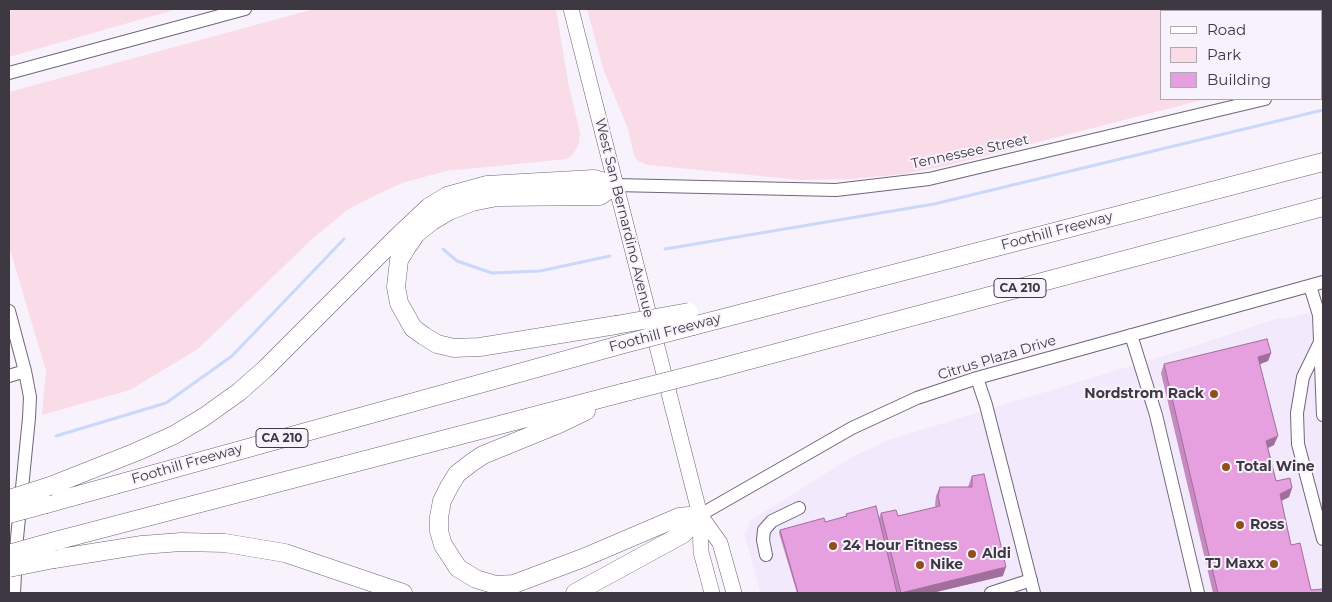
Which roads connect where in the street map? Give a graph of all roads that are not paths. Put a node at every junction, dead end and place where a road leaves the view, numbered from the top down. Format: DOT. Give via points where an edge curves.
graph roads {
  1 [pos="245,9"];
  2 [pos="571,9"];
  3 [pos="9,73"];
  4 [pos="1261,100"];
  5 [pos="1323,162"];
  6 [pos="615,185"];
  7 [pos="1323,207"];
  8 [pos="1323,282"];
  9 [pos="1310,286"];
  10 [pos="9,311"];
  11 [pos="691,319"];
  12 [pos="1131,335"];
  13 [pos="1320,342"];
  14 [pos="25,371"];
  15 [pos="9,376"];
  16 [pos="977,378"];
  17 [pos="622,393"];
  18 [pos="1323,415"];
  19 [pos="9,499"];
  20 [pos="799,508"];
  21 [pos="9,514"];
  22 [pos="700,515"];
  23 [pos="1323,539"];
  24 [pos="9,554"];
  25 [pos="766,555"];
  26 [pos="9,568"];
  27 [pos="1030,580"];
  28 [pos="14,593"];
  29 [pos="403,593"];
  30 [pos="575,593"];
  31 [pos="712,593"];
  32 [pos="734,593"];
  33 [pos="991,593"];
  34 [pos="1034,593"];
  35 [pos="1198,593"];
  1 -- 3 [label="street"];
  2 -- 6 [label="main road, West San Bernardino Avenue"];
  4 -- 6 [label="street, Tennessee Street" via="929,179 836,190"];
  5 -- 11 [label="highway, Foothill Freeway / CA 210" via="740,314"];
  6 -- 11 [label="highway, bridge" via="600,196 497,197 472,202 432,221 416,234 400,260 396,287 399,303 413,328 437,344 454,348 616,325"];
  6 -- 19 [label="highway, bridge" via="594,179 487,185 447,196 429,207 400,234 265,369 204,417 136,452"];
  6 -- 22 [label="main road, West San Bernardino Avenue"];
  7 -- 17 [label="highway, CA 210, bridge"];
  8 -- 9 [label="street, Citrus Plaza Drive"];
  9 -- 12 [label="street, Citrus Plaza Drive"];
  9 -- 13 [label="street" via="1319,315"];
  10 -- 14 [label="street"];
  11 -- 21 [label="highway, Foothill Freeway / CA 210, bridge" via="620,345"];
  12 -- 16 [label="street, Citrus Plaza Drive"];
  12 -- 35 [label="street" via="1156,416"];
  13 -- 18 [label="street"];
  13 -- 23 [label="street" via="1303,377 1297,413 1298,444"];
  14 -- 15 [label="street"];
  14 -- 28 [label="street" via="30,397 29,418"];
  16 -- 22 [label="street, Citrus Plaza Drive" via="917,398 852,428"];
  16 -- 27 [label="street"];
  17 -- 22 [label="highway" via="559,424 483,455 457,474 442,501 439,517 439,531 450,557 458,568 476,579 496,585 514,584 575,562 679,517"];
  17 -- 24 [label="highway, CA 210, bridge"];
  20 -- 25 [label="street" via="772,522 764,530 762,540"];
  22 -- 30 [label="highway" via="683,534"];
  22 -- 31 [label="main road" via="701,552"];
  22 -- 32 [label="main road" via="720,543"];
  26 -- 29 [label="highway, bridge" via="142,545 225,543 285,553"];
  27 -- 33 [label="street"];
  27 -- 34 [label="street"];
}
